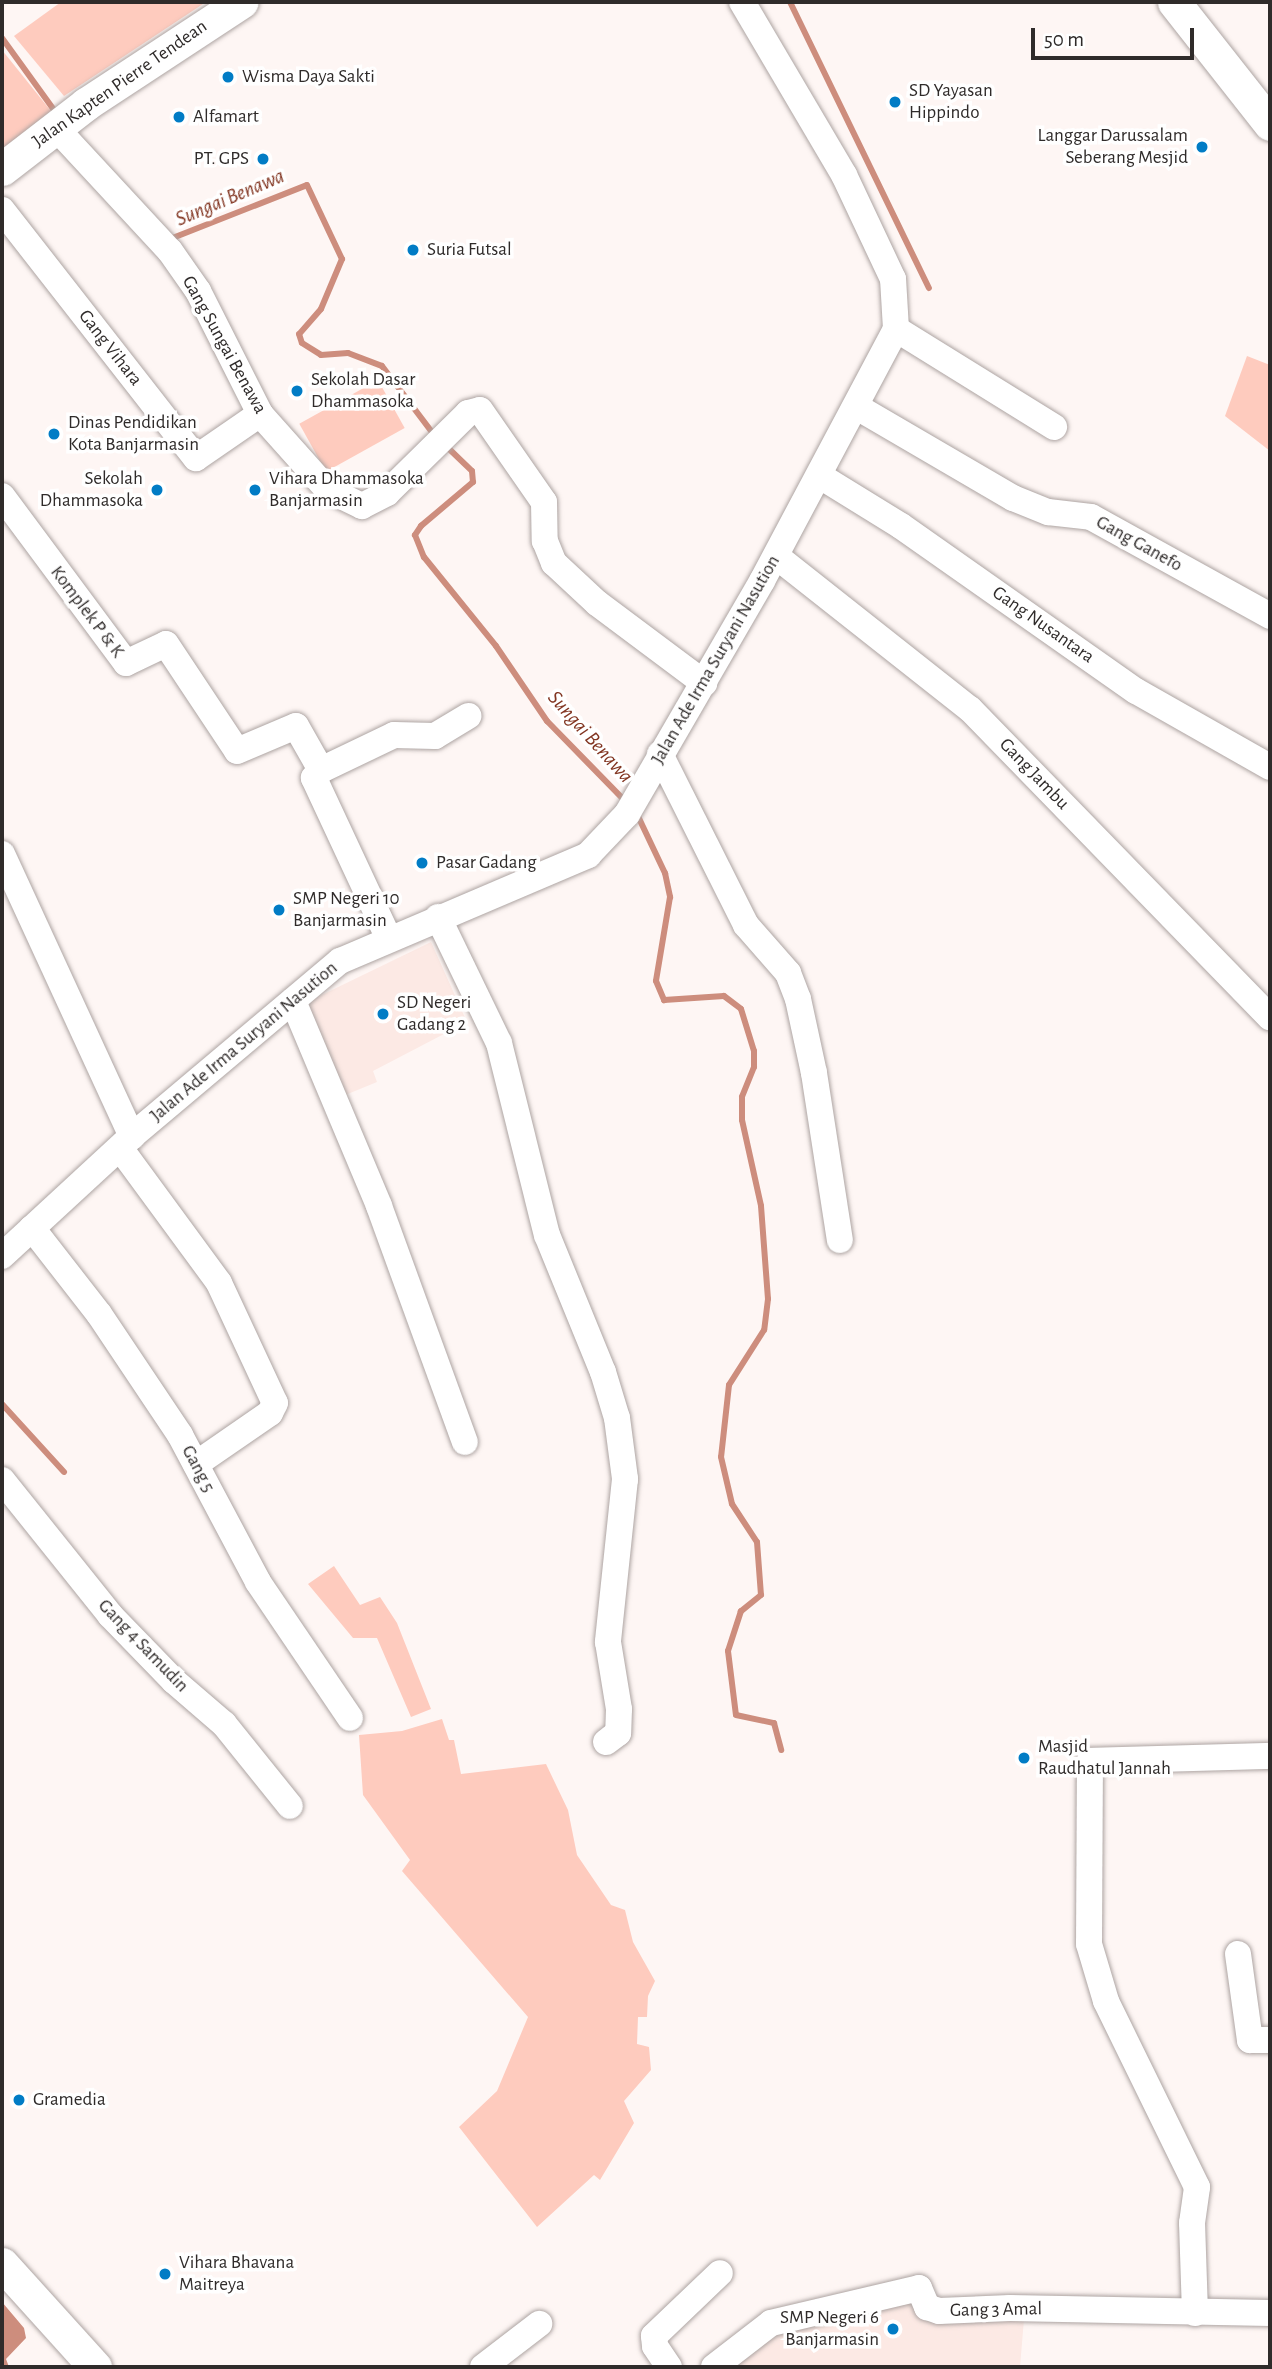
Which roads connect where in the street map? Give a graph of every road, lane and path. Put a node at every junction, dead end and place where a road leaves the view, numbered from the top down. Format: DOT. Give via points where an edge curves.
graph roads {
  1 [pos="241,2"];
  2 [pos="742,2"];
  3 [pos="1174,2"];
  4 [pos="62,122"];
  5 [pos="1270,124"];
  6 [pos="2,169"];
  7 [pos="2,210"];
  8 [pos="896,329"];
  9 [pos="857,407"];
  10 [pos="260,414"];
  11 [pos="1054,427"];
  12 [pos="820,476"];
  13 [pos="2,496"];
  14 [pos="776,556"];
  15 [pos="1270,616"];
  16 [pos="704,683"];
  17 [pos="467,716"];
  18 [pos="660,754"];
  19 [pos="1270,767"];
  20 [pos="321,770"];
  21 [pos="2,854"];
  22 [pos="438,918"];
  23 [pos="389,939"];
  24 [pos="293,1001"];
  25 [pos="1270,1017"];
  26 [pos="126,1142"];
  27 [pos="32,1228"];
  28 [pos="840,1240"];
  29 [pos="2,1256"];
  30 [pos="466,1442"];
  31 [pos="196,1464"];
  32 [pos="2,1480"];
  33 [pos="350,1718"];
  34 [pos="606,1741"];
  35 [pos="1270,1756"];
  36 [pos="290,1805"];
  37 [pos="1238,1954"];
  38 [pos="1270,2040"];
  39 [pos="2,2264"];
  40 [pos="720,2273"];
  41 [pos="1195,2313"];
  42 [pos="1270,2313"];
  43 [pos="539,2324"];
  44 [pos="95,2367"];
  45 [pos="483,2367"];
  46 [pos="669,2367"];
  47 [pos="714,2367"];
  1 -- 4 [label="main road, Jalan Kapten Pierre Tendean"];
  2 -- 8 [label="street, Jalan Ade Irma Suryani Nasution" via="844,176 893,279"];
  3 -- 5 [label="main road"];
  4 -- 6 [label="main road, Jalan Kapten Pierre Tendean"];
  4 -- 10 [label="street, Gang Sungai Benawa" via="184,271"];
  7 -- 10 [label="street, Gang Vihara" via="196,458"];
  8 -- 9 [label="street, Jalan Ade Irma Suryani Nasution"];
  8 -- 11 [label="street"];
  9 -- 12 [label="street, Jalan Ade Irma Suryani Nasution"];
  9 -- 15 [label="street, Gang Ganefo" via="1013,498 1048,512 1091,517"];
  10 -- 16 [label="street, Gang Sungai Benawa" via="327,489 362,506 387,493 467,413 480,410 544,502 545,541 554,563 597,603"];
  12 -- 14 [label="street, Jalan Ade Irma Suryani Nasution"];
  12 -- 19 [label="street, Gang Nusantara" via="901,526 1136,691"];
  13 -- 20 [label="street, Komplek P & K" via="126,663 166,644 237,751 296,726"];
  14 -- 16 [label="street, Jalan Ade Irma Suryani Nasution"];
  14 -- 25 [label="street, Gang Jambu" via="970,709"];
  16 -- 18 [label="street, Jalan Ade Irma Suryani Nasution"];
  17 -- 20 [label="street" via="435,736 394,735"];
  18 -- 22 [label="street, Jalan Ade Irma Suryani Nasution" via="627,814 588,855"];
  18 -- 28 [label="street" via="746,925 788,973 814,1073"];
  20 -- 23 [label="street" via="314,778"];
  21 -- 26 [label="street"];
  22 -- 23 [label="street, Jalan Ade Irma Suryani Nasution"];
  22 -- 34 [label="street" via="499,1043 547,1235 617,1418 625,1479 608,1642 618,1733"];
  23 -- 24 [label="street, Jalan Ade Irma Suryani Nasution" via="340,961"];
  24 -- 26 [label="street, Jalan Ade Irma Suryani Nasution"];
  24 -- 30 [label="street" via="379,1206"];
  26 -- 27 [label="street, Jalan Ade Irma Suryani Nasution"];
  26 -- 31 [label="street" via="219,1283 275,1403 270,1413"];
  27 -- 29 [label="street, Jalan Ade Irma Suryani Nasution"];
  27 -- 31 [label="street, Gang 5" via="99,1314"];
  31 -- 33 [label="street, Gang 5" via="258,1582"];
  32 -- 36 [label="street, Gang 4 Samudin" via="110,1615 174,1681 225,1724"];
  35 -- 41 [label="street" via="1090,1761 1086,1842 1091,1953 1106,2001 1197,2187 1192,2223"];
  37 -- 38 [label="street" via="1250,2040"];
  39 -- 44 [label="main road"];
  40 -- 46 [label="street" via="654,2336"];
  41 -- 42 [label="street, Gang 3 Amal"];
  41 -- 47 [label="street, Gang 3 Amal" via="1010,2308 939,2311 927,2307 919,2288 771,2323"];
  43 -- 45 [label="street"];
}
